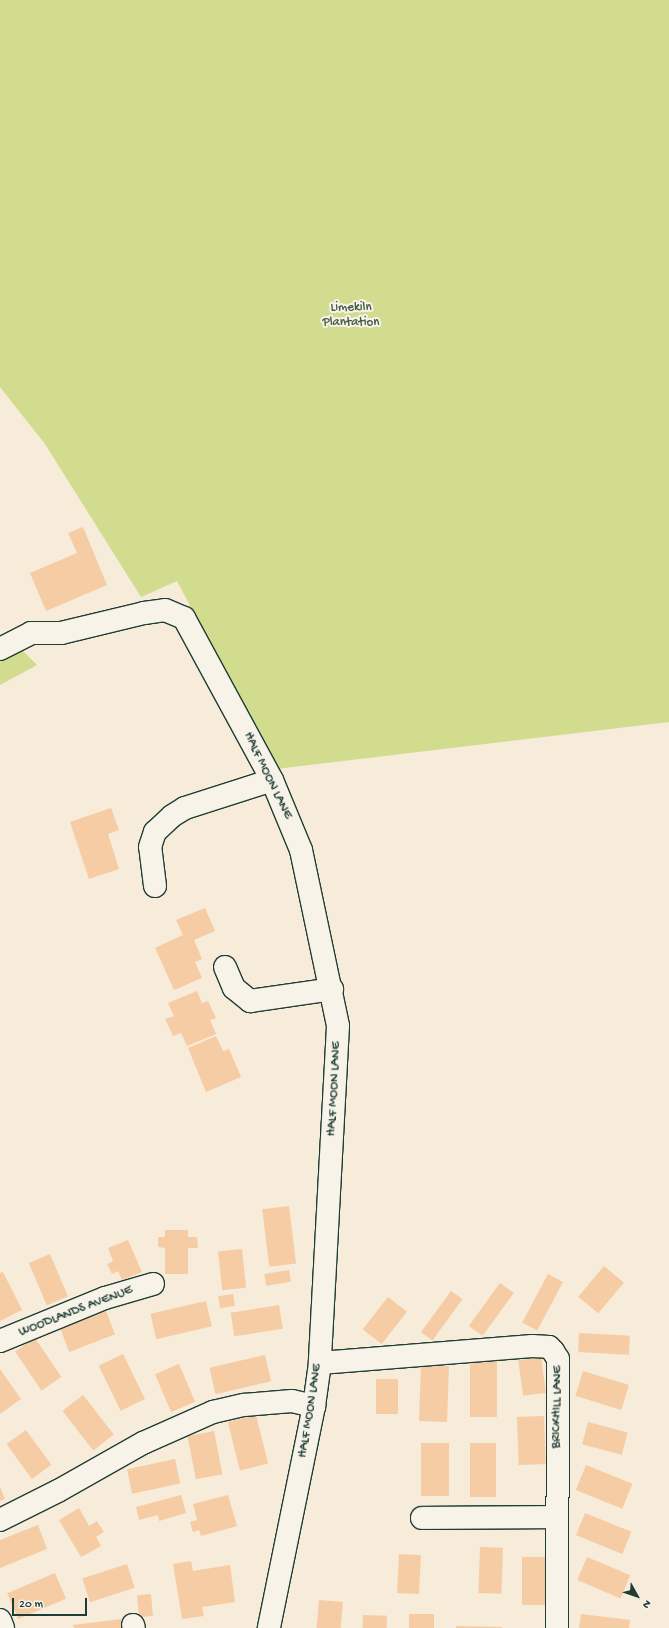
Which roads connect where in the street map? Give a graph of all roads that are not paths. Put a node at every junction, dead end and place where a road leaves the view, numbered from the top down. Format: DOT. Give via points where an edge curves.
graph roads {
  1 [pos="0,649"];
  2 [pos="272,780"];
  3 [pos="155,886"];
  4 [pos="225,967"];
  5 [pos="332,990"];
  6 [pos="153,1284"];
  7 [pos="0,1341"];
  8 [pos="320,1363"];
  9 [pos="314,1406"];
  10 [pos="556,1517"];
  11 [pos="422,1518"];
  12 [pos="0,1520"];
  13 [pos="0,1620"];
  14 [pos="3,1628"];
  15 [pos="269,1628"];
  16 [pos="557,1628"];
  1 -- 2 [label="street, HALF MOON LANE" via="31,633 61,633 144,613 165,610 184,618"];
  2 -- 3 [label="street" via="185,808 172,816 155,832 150,847"];
  2 -- 5 [label="street, HALF MOON LANE" via="301,850"];
  4 -- 5 [label="street" via="234,988 250,1001"];
  5 -- 8 [label="street, HALF MOON LANE" via="338,1026"];
  6 -- 7 [label="street, WOODLANDS AVENUE" via="106,1298"];
  8 -- 9 [label="street, HALF MOON LANE"];
  8 -- 10 [label="street, BRICKHILL LANE" via="532,1346 549,1348 558,1360"];
  9 -- 12 [label="street" via="292,1401 213,1412 143,1442 58,1491"];
  9 -- 15 [label="street, HALF MOON LANE"];
  10 -- 11 [label="street"];
  10 -- 16 [label="street, BRICKHILL LANE" via="559,1615"];
  13 -- 14 [label="street"];
}
